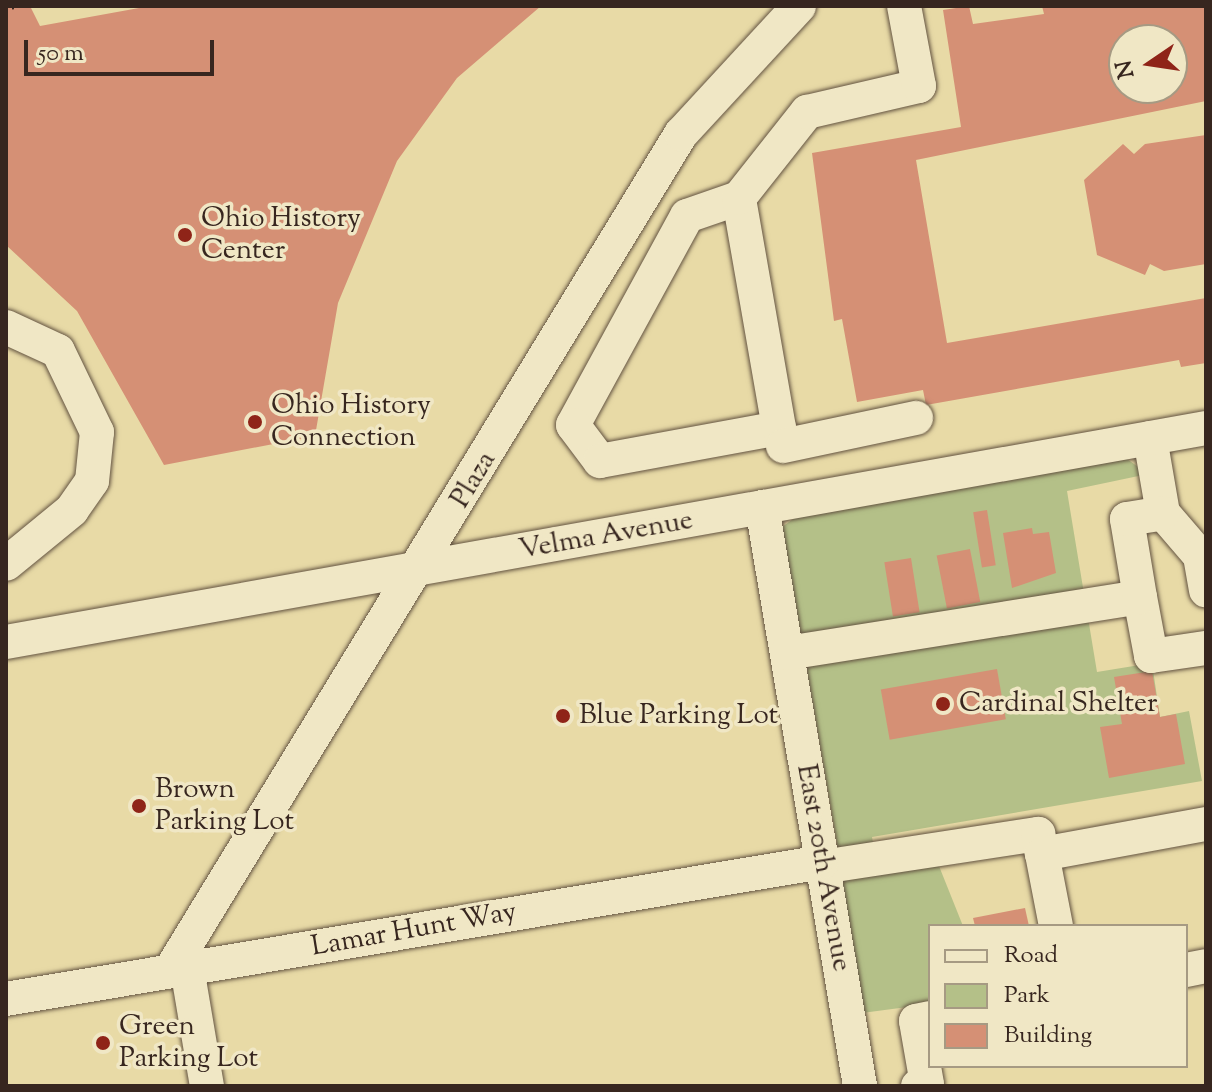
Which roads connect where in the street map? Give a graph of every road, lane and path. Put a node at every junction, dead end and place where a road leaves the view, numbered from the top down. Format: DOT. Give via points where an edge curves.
graph roads {
  1 [pos="17,6"];
  2 [pos="799,6"];
  3 [pos="904,6"];
  4 [pos="6,7"];
  5 [pos="739,198"];
  6 [pos="6,327"];
  7 [pos="916,418"];
  8 [pos="1206,428"];
  9 [pos="781,437"];
  10 [pos="1150,438"];
  11 [pos="778,504"];
  12 [pos="1163,513"];
  13 [pos="6,564"];
  14 [pos="420,570"];
  15 [pos="1206,590"];
  16 [pos="1140,597"];
  17 [pos="6,642"];
  18 [pos="1206,648"];
  19 [pos="787,653"];
  20 [pos="1206,824"];
  21 [pos="1042,854"];
  22 [pos="822,864"];
  23 [pos="1056,924"];
  24 [pos="178,970"];
  25 [pos="6,999"];
  26 [pos="928,1018"];
  27 [pos="925,1085"];
  28 [pos="207,1086"];
  29 [pos="860,1086"];
  1 -- 4 [label="path"];
  2 -- 14 [label="street, Plaza" via="681,134"];
  3 -- 5 [label="street" via="919,86 807,112"];
  5 -- 9 [label="street, East 20th Avenue"];
  5 -- 9 [label="street" via="687,216 573,425 600,461"];
  6 -- 13 [label="street" via="58,351 97,432 92,481 72,510"];
  7 -- 9 [label="street"];
  8 -- 10 [label="street, Velma Avenue"];
  9 -- 11 [label="street, East 20th Avenue"];
  10 -- 11 [label="street, Velma Avenue"];
  10 -- 12 [label="street"];
  11 -- 14 [label="street, Velma Avenue"];
  11 -- 19 [label="street, East 20th Avenue"];
  12 -- 15 [label="street" via="1200,556"];
  12 -- 16 [label="street" via="1127,519"];
  14 -- 17 [label="street, Velma Avenue"];
  14 -- 24 [label="street, Plaza"];
  16 -- 18 [label="street" via="1151,656"];
  16 -- 19 [label="street"];
  19 -- 22 [label="street, East 20th Avenue"];
  20 -- 21 [label="street"];
  21 -- 22 [label="street, Lamar Hunt Way" via="1038,834"];
  21 -- 23 [label="street"];
  22 -- 24 [label="street, Lamar Hunt Way"];
  22 -- 29 [label="street, East 20th Avenue"];
  24 -- 25 [label="street, Lamar Hunt Way"];
  24 -- 28 [label="street"];
  26 -- 27 [label="street" via="916,1021"];
}
